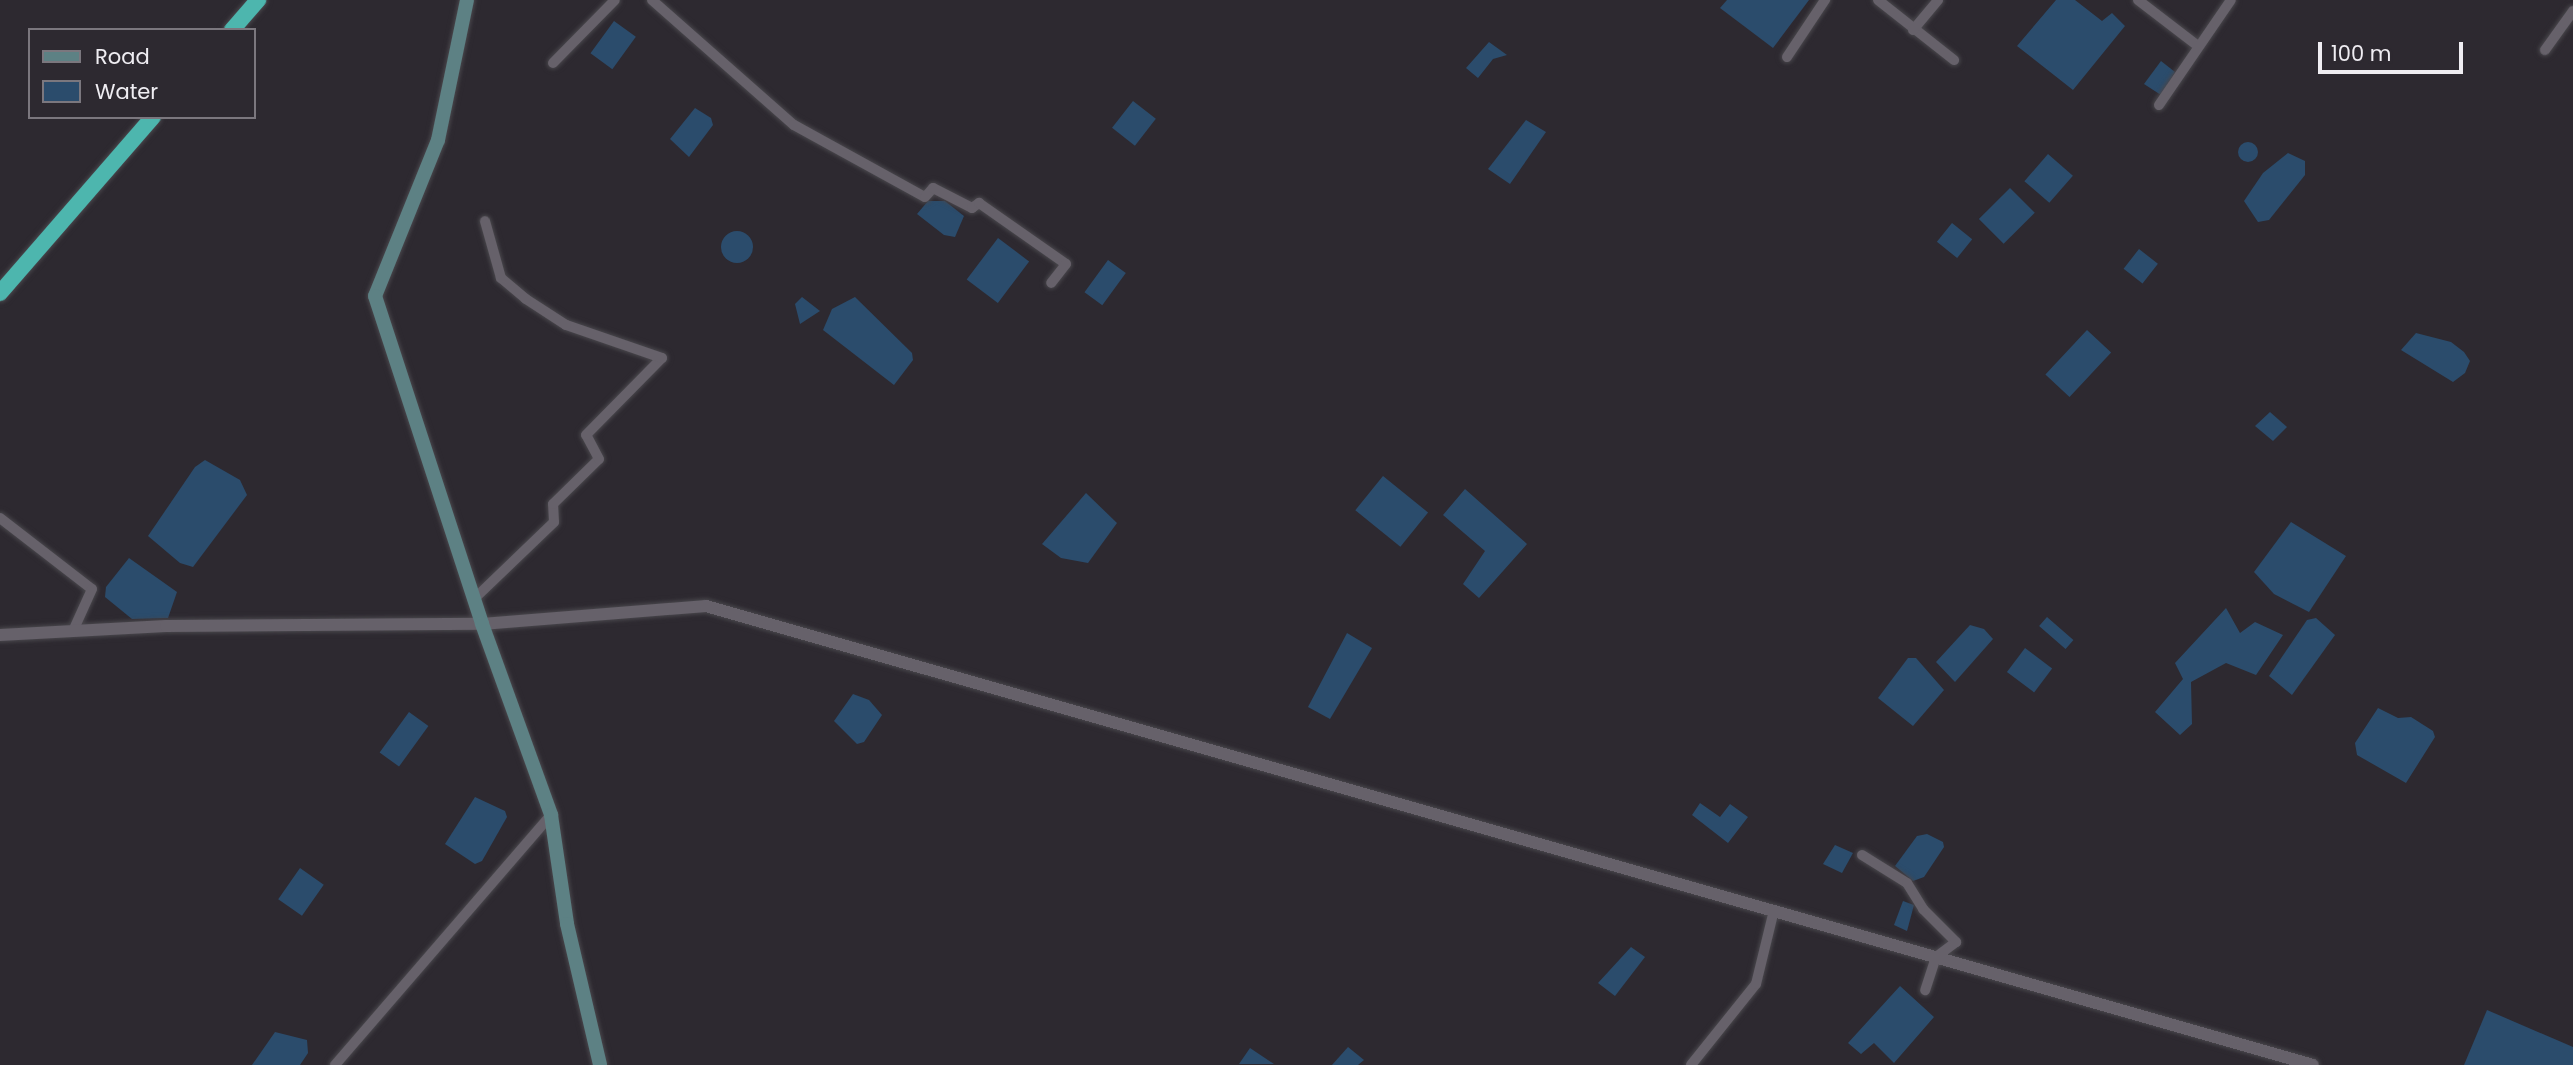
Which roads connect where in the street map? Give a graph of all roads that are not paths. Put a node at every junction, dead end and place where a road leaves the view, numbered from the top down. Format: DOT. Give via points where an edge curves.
graph roads {
  1 [pos="258,0"];
  2 [pos="467,0"];
  3 [pos="615,0"];
  4 [pos="652,0"];
  5 [pos="1825,0"];
  6 [pos="1878,0"];
  7 [pos="1938,0"];
  8 [pos="2138,0"];
  9 [pos="2231,0"];
  10 [pos="2573,11"];
  11 [pos="234,28"];
  12 [pos="1913,30"];
  13 [pos="2198,46"];
  14 [pos="2545,50"];
  15 [pos="1787,57"];
  16 [pos="1954,60"];
  17 [pos="553,63"];
  18 [pos="2158,105"];
  19 [pos="151,119"];
  20 [pos="485,222"];
  21 [pos="1051,283"];
  22 [pos="0,293"];
  23 [pos="0,518"];
  24 [pos="474,600"];
  25 [pos="482,624"];
  26 [pos="73,631"];
  27 [pos="0,635"];
  28 [pos="551,815"];
  29 [pos="1862,855"];
  30 [pos="1773,910"];
  31 [pos="1936,957"];
  32 [pos="1925,990"];
  33 [pos="335,1065"];
  34 [pos="600,1065"];
  35 [pos="1692,1065"];
  36 [pos="2314,1065"];
  1 -- 11 [label="highway"];
  2 -- 24 [label="main road" via="438,140 375,296"];
  3 -- 17 [label="street"];
  4 -- 21 [label="street" via="794,125 925,197 933,188 972,208 979,203 1066,264"];
  5 -- 15 [label="street"];
  6 -- 12 [label="street"];
  7 -- 12 [label="street"];
  8 -- 13 [label="street"];
  9 -- 13 [label="street"];
  10 -- 14 [label="street"];
  12 -- 16 [label="street"];
  13 -- 18 [label="street"];
  19 -- 22 [label="highway"];
  20 -- 24 [label="street" via="501,278 526,299 566,325 662,358 586,435 599,459 553,503 554,522"];
  23 -- 26 [label="street" via="92,589"];
  24 -- 25 [label="main road"];
  25 -- 26 [label="street"];
  25 -- 28 [label="main road"];
  25 -- 30 [label="street" via="706,606"];
  26 -- 27 [label="street"];
  28 -- 33 [label="street"];
  28 -- 34 [label="main road" via="568,924"];
  29 -- 31 [label="street" via="1907,883 1923,909 1956,943"];
  30 -- 31 [label="street"];
  30 -- 35 [label="street" via="1756,984"];
  31 -- 32 [label="street"];
  31 -- 36 [label="street"];
}
